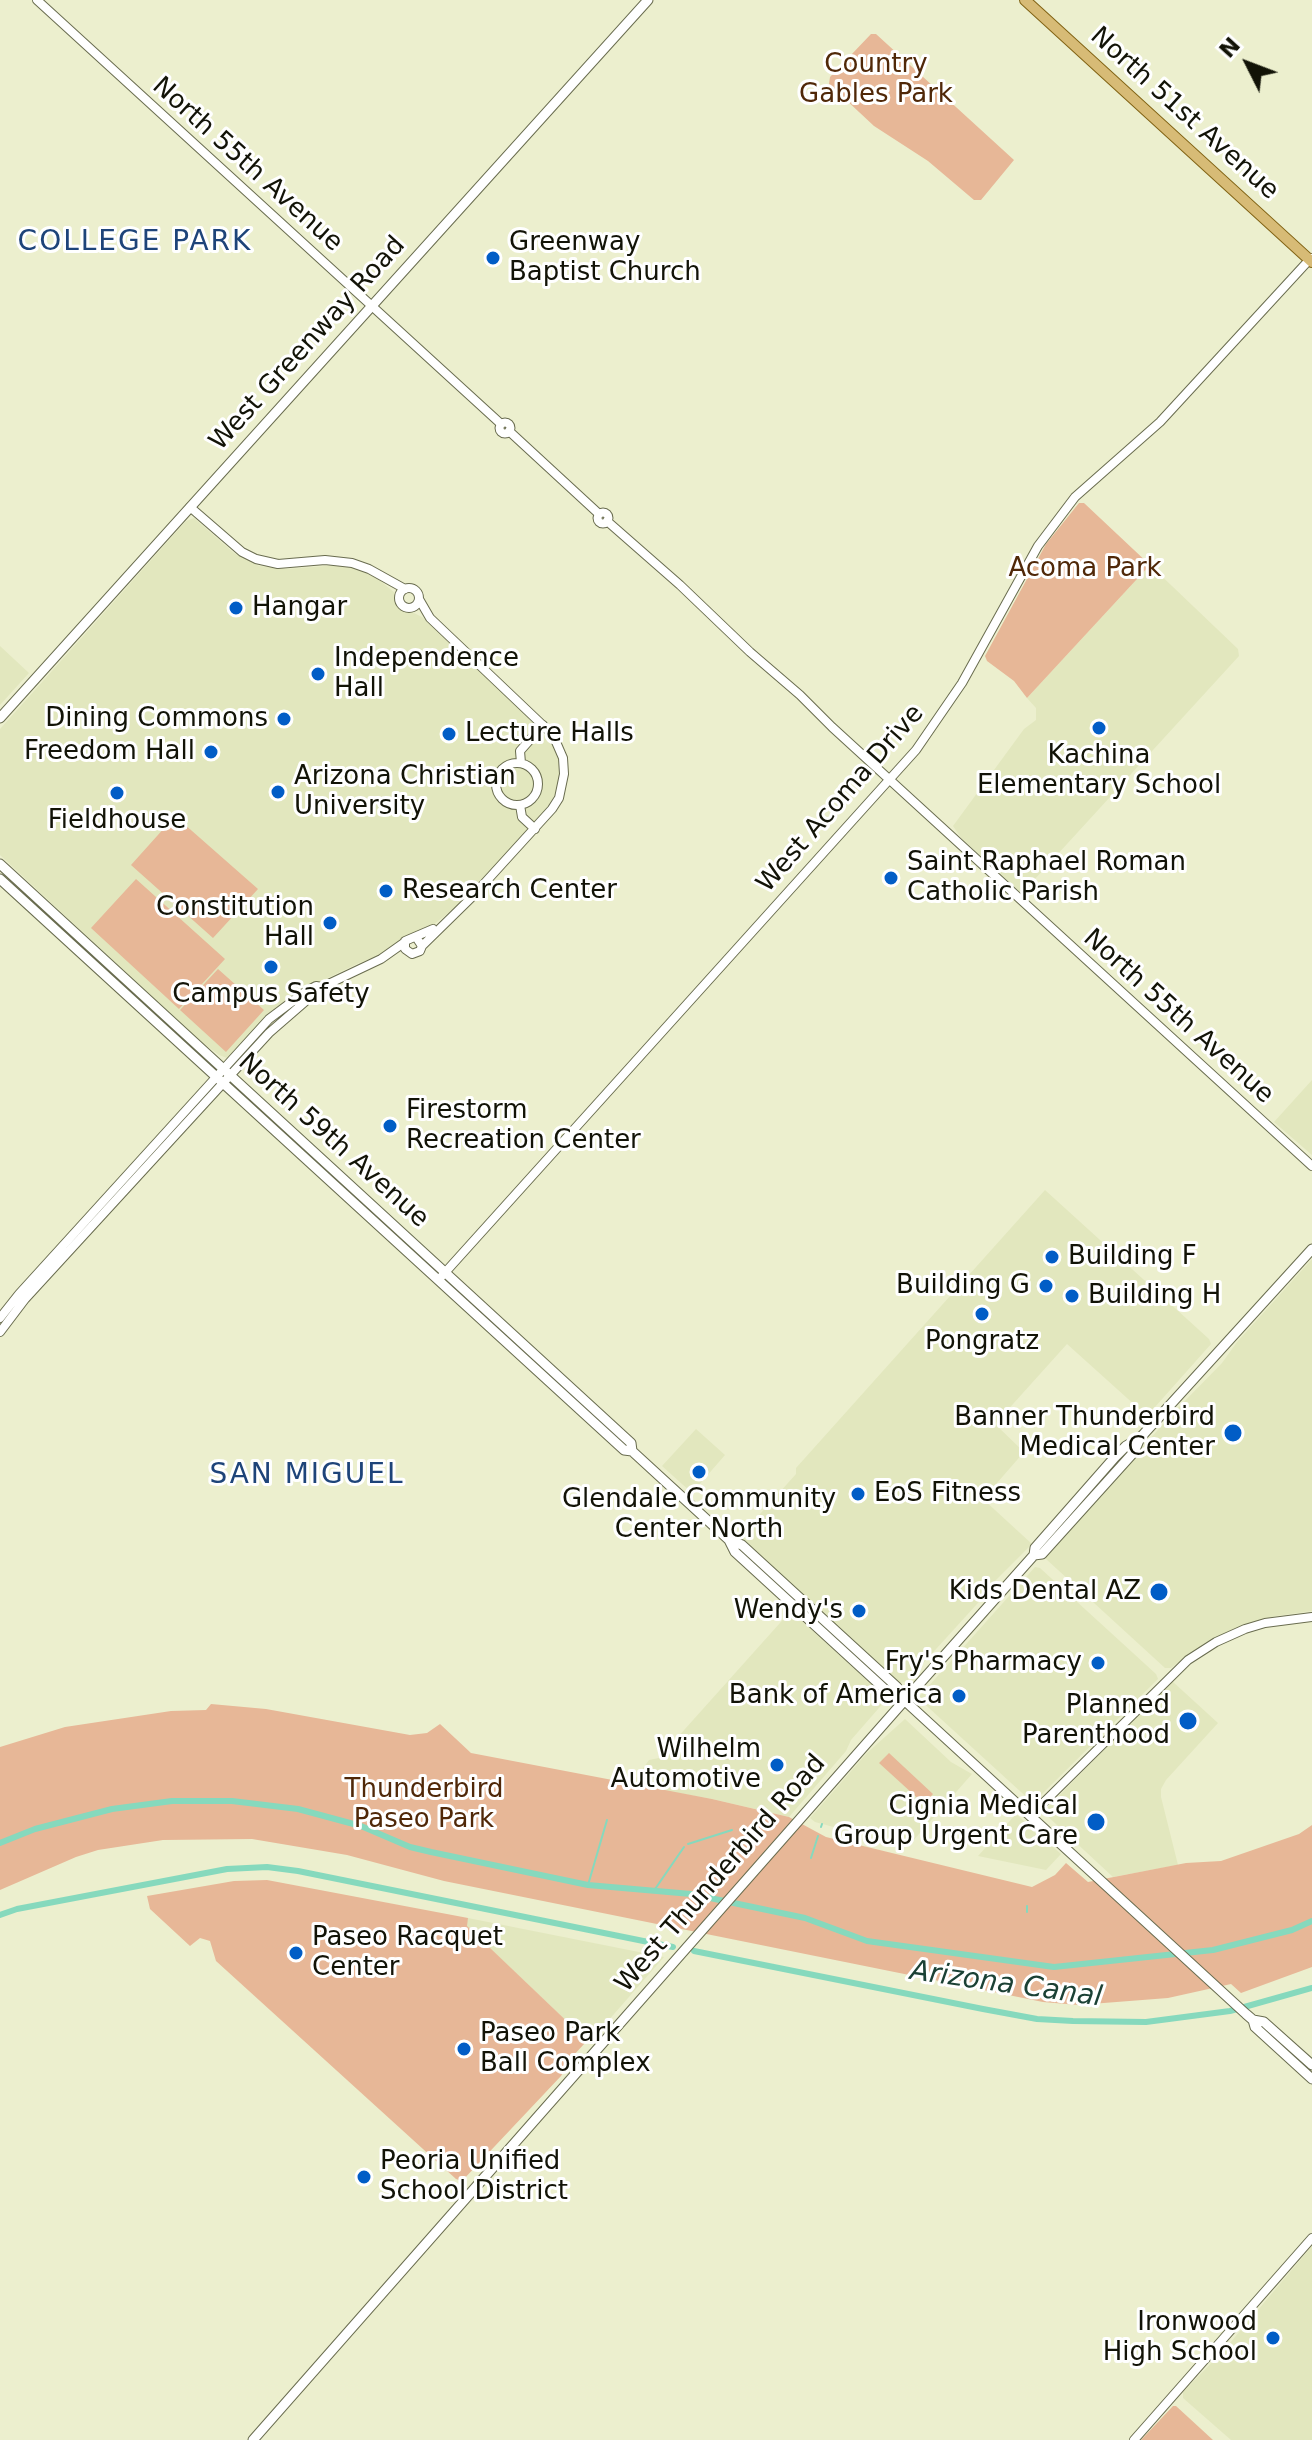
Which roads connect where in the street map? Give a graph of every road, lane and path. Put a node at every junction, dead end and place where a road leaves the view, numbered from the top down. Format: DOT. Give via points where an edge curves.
graph roads {
  1 [pos="37,0"];
  2 [pos="648,0"];
  3 [pos="1025,0"];
  4 [pos="1311,259"];
  5 [pos="372,306"];
  6 [pos="190,507"];
  7 [pos="402,593"];
  8 [pos="419,599"];
  9 [pos="409,607"];
  10 [pos="430,618"];
  11 [pos="0,718"];
  12 [pos="543,725"];
  13 [pos="521,763"];
  14 [pos="890,779"];
  15 [pos="520,805"];
  16 [pos="535,829"];
  17 [pos="0,864"];
  18 [pos="10,873"];
  19 [pos="1,880"];
  20 [pos="441,925"];
  21 [pos="416,937"];
  22 [pos="405,942"];
  23 [pos="422,946"];
  24 [pos="409,953"];
  25 [pos="381,959"];
  26 [pos="223,1076"];
  27 [pos="1312,1166"];
  28 [pos="1312,1249"];
  29 [pos="441,1276"];
  30 [pos="0,1318"];
  31 [pos="0,1332"];
  32 [pos="1140,1438"];
  33 [pos="1115,1457"];
  34 [pos="1083,1509"];
  35 [pos="729,1540"];
  36 [pos="1034,1555"];
  37 [pos="1312,1617"];
  38 [pos="829,1638"];
  39 [pos="854,1648"];
  40 [pos="904,1700"];
  41 [pos="1030,1816"];
  42 [pos="1249,2017"];
  43 [pos="1312,2065"];
  44 [pos="1312,2079"];
  45 [pos="1312,2238"];
  46 [pos="253,2440"];
  47 [pos="1134,2440"];
  1 -- 5 [label="street, North 55th Avenue"];
  2 -- 5 [label="main road, West Greenway Road"];
  3 -- 4 [label="main road, North 51st Avenue"];
  4 -- 14 [label="street, West Acoma Drive" via="1176,406 1057,519 956,694"];
  5 -- 6 [label="main road, West Greenway Road"];
  5 -- 14 [label="street, North 55th Avenue" via="501,424 508,424 509,431 599,514 606,513 607,521 670,583"];
  6 -- 7 [label="street" via="256,559 278,564 339,560 360,565"];
  6 -- 11 [label="main road, West Greenway Road"];
  7 -- 8 [label="street" via="416,591"];
  7 -- 9 [label="street" via="402,604"];
  8 -- 9 [label="street"];
  8 -- 10 [label="street"];
  9 -- 10 [label="street"];
  10 -- 12 [label="street"];
  12 -- 13 [label="street" via="520,751"];
  12 -- 16 [label="street" via="558,745 564,774 559,798"];
  13 -- 15 [label="street" via="533,771 538,784 533,798"];
  13 -- 15 [label="street" via="501,770 496,784 506,802"];
  14 -- 27 [label="street, North 55th Avenue"];
  14 -- 29 [label="street, West Acoma Drive"];
  15 -- 16 [label="street" via="522,817"];
  16 -- 20 [label="street"];
  17 -- 18 [label="main road, North 59th Avenue"];
  18 -- 19 [label="main road"];
  18 -- 26 [label="main road, North 59th Avenue"];
  19 -- 26 [label="main road, North 59th Avenue"];
  20 -- 21 [label="street"];
  20 -- 23 [label="street"];
  21 -- 22 [label="street"];
  21 -- 23 [label="street"];
  22 -- 24 [label="street"];
  22 -- 25 [label="street"];
  23 -- 24 [label="street"];
  24 -- 25 [label="street"];
  25 -- 26 [label="street" via="322,987"];
  26 -- 29 [label="main road, North 59th Avenue"];
  26 -- 30 [label="street"];
  26 -- 31 [label="street"];
  28 -- 32 [label="main road, West Thunderbird Road"];
  29 -- 35 [label="main road, North 59th Avenue" via="624,1450 632,1451"];
  32 -- 33 [label="main road, West Thunderbird Road"];
  32 -- 34 [label="main road, West Thunderbird Road" via="1134,1452"];
  33 -- 34 [label="main road"];
  33 -- 36 [label="main road, West Thunderbird Road"];
  34 -- 36 [label="main road, West Thunderbird Road" via="1042,1554"];
  35 -- 38 [label="main road, North 59th Avenue" via="735,1552"];
  35 -- 39 [label="main road, North 59th Avenue" via="742,1545"];
  36 -- 40 [label="main road, West Thunderbird Road"];
  37 -- 41 [label="street" via="1257,1625 1188,1660"];
  38 -- 39 [label="main road"];
  38 -- 40 [label="main road, North 59th Avenue" via="890,1694"];
  39 -- 40 [label="main road, North 59th Avenue"];
  40 -- 41 [label="main road, North 59th Avenue"];
  40 -- 46 [label="main road, West Thunderbird Road"];
  41 -- 42 [label="main road, North 59th Avenue"];
  42 -- 43 [label="main road, North 59th Avenue" via="1264,2022"];
  42 -- 44 [label="main road, North 59th Avenue"];
  45 -- 47 [label="street"];
}
